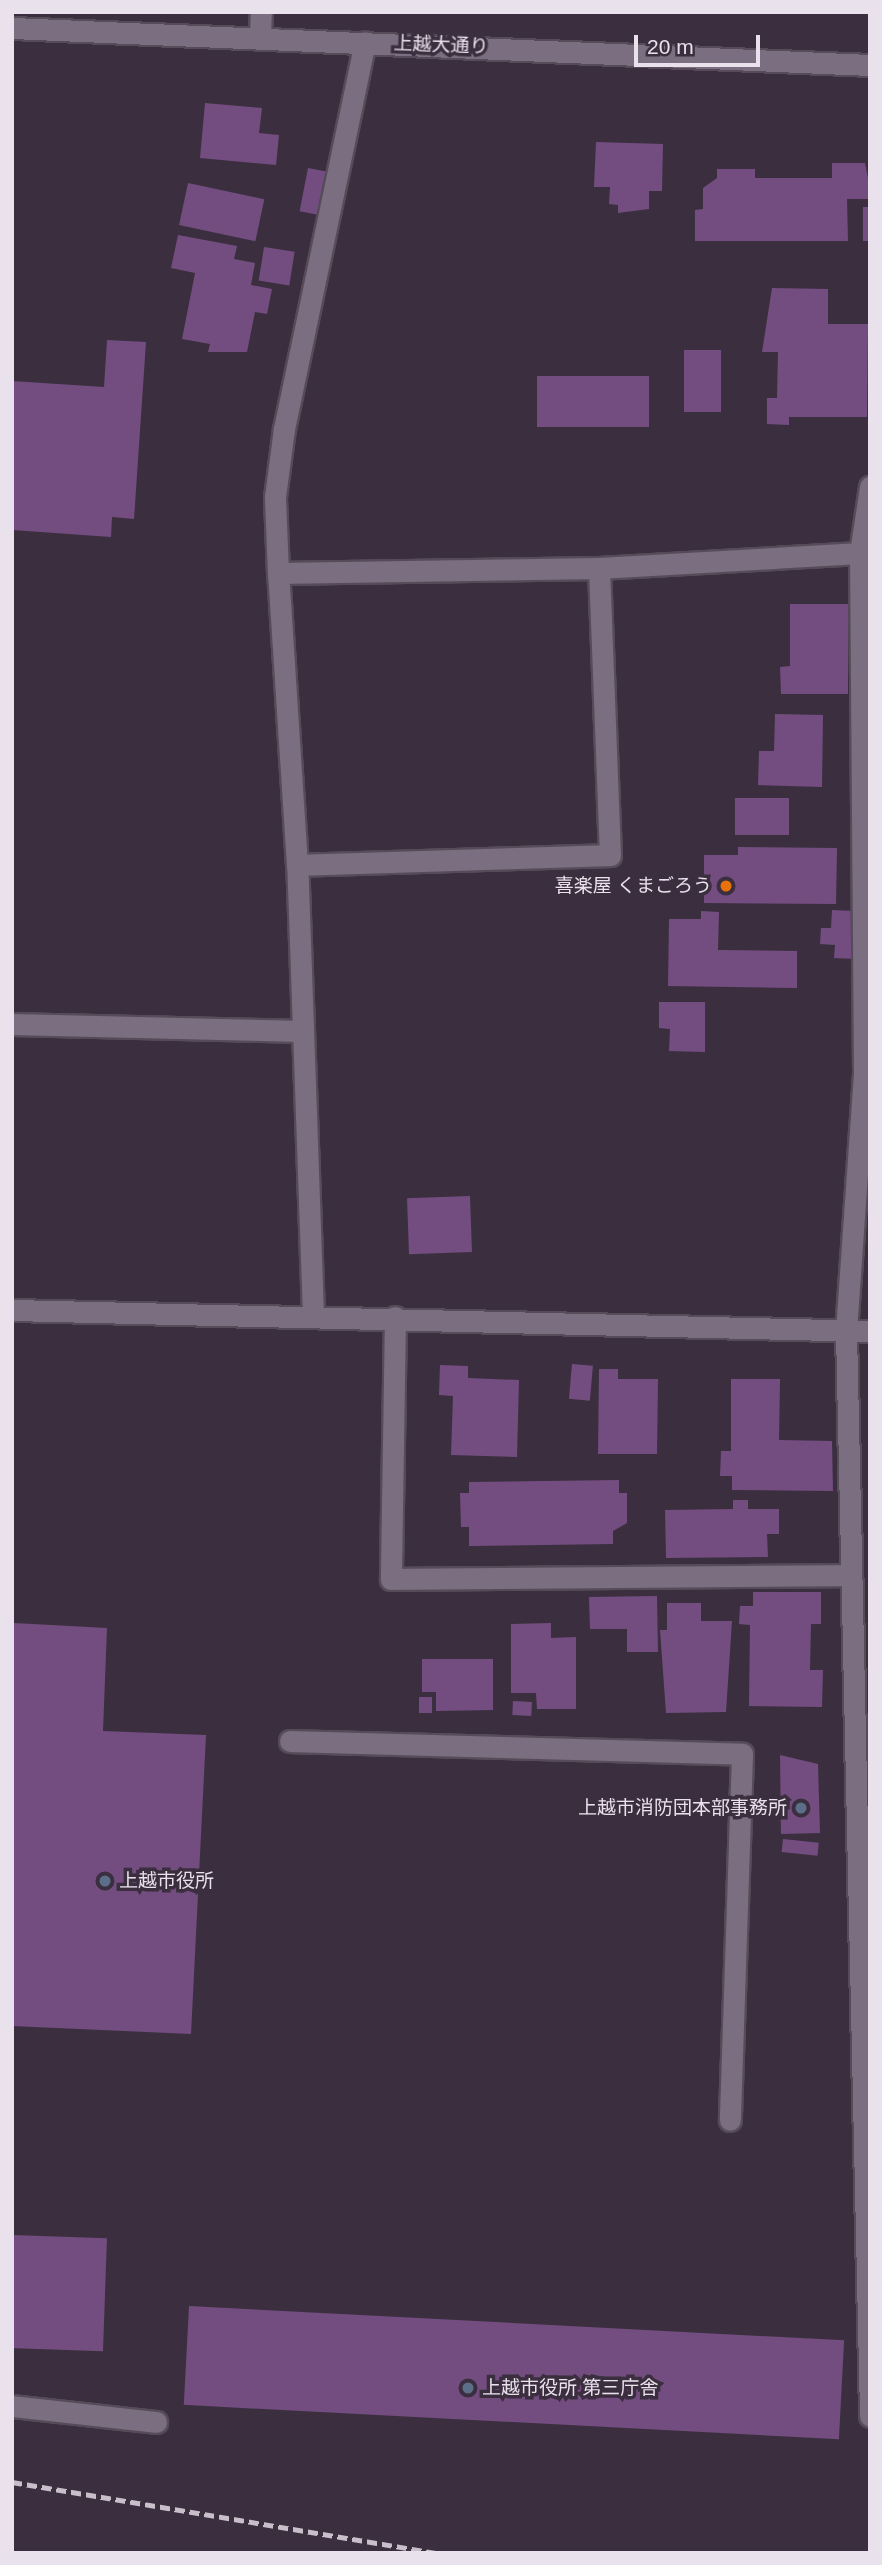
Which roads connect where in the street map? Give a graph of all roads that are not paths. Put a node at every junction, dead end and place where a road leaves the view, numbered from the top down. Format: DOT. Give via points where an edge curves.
graph roads {
  1 [pos="261,12"];
  2 [pos="12,28"];
  3 [pos="260,36"];
  4 [pos="365,42"];
  5 [pos="870,65"];
  6 [pos="870,486"];
  7 [pos="860,553"];
  8 [pos="599,568"];
  9 [pos="278,573"];
  10 [pos="864,843"];
  11 [pos="297,865"];
  12 [pos="12,1024"];
  13 [pos="303,1031"];
  14 [pos="867,1072"];
  15 [pos="12,1310"];
  16 [pos="313,1315"];
  17 [pos="395,1317"];
  18 [pos="846,1331"];
  19 [pos="870,1331"];
  20 [pos="850,1575"];
  21 [pos="861,1630"];
  22 [pos="290,1741"];
  23 [pos="730,2120"];
  24 [pos="12,2406"];
  25 [pos="870,2416"];
  26 [pos="156,2422"];
  1 -- 3 [label="street"];
  2 -- 3 [label="street, 上越大通り"];
  3 -- 4 [label="street, 上越大通り"];
  4 -- 5 [label="street, 上越大通り"];
  4 -- 9 [label="street" via="284,429 275,497"];
  6 -- 7 [label="street"];
  7 -- 8 [label="street"];
  7 -- 10 [label="street"];
  8 -- 9 [label="street"];
  8 -- 11 [label="street" via="610,855"];
  9 -- 11 [label="street"];
  10 -- 14 [label="street"];
  11 -- 13 [label="street"];
  12 -- 13 [label="street"];
  13 -- 16 [label="street"];
  14 -- 18 [label="street"];
  15 -- 16 [label="street"];
  16 -- 17 [label="street"];
  17 -- 18 [label="street"];
  17 -- 20 [label="street" via="391,1579"];
  18 -- 19 [label="street"];
  18 -- 20 [label="street"];
  20 -- 21 [label="street"];
  21 -- 25 [label="street"];
  22 -- 23 [label="street" via="742,1754"];
  24 -- 26 [label="street"];
}
